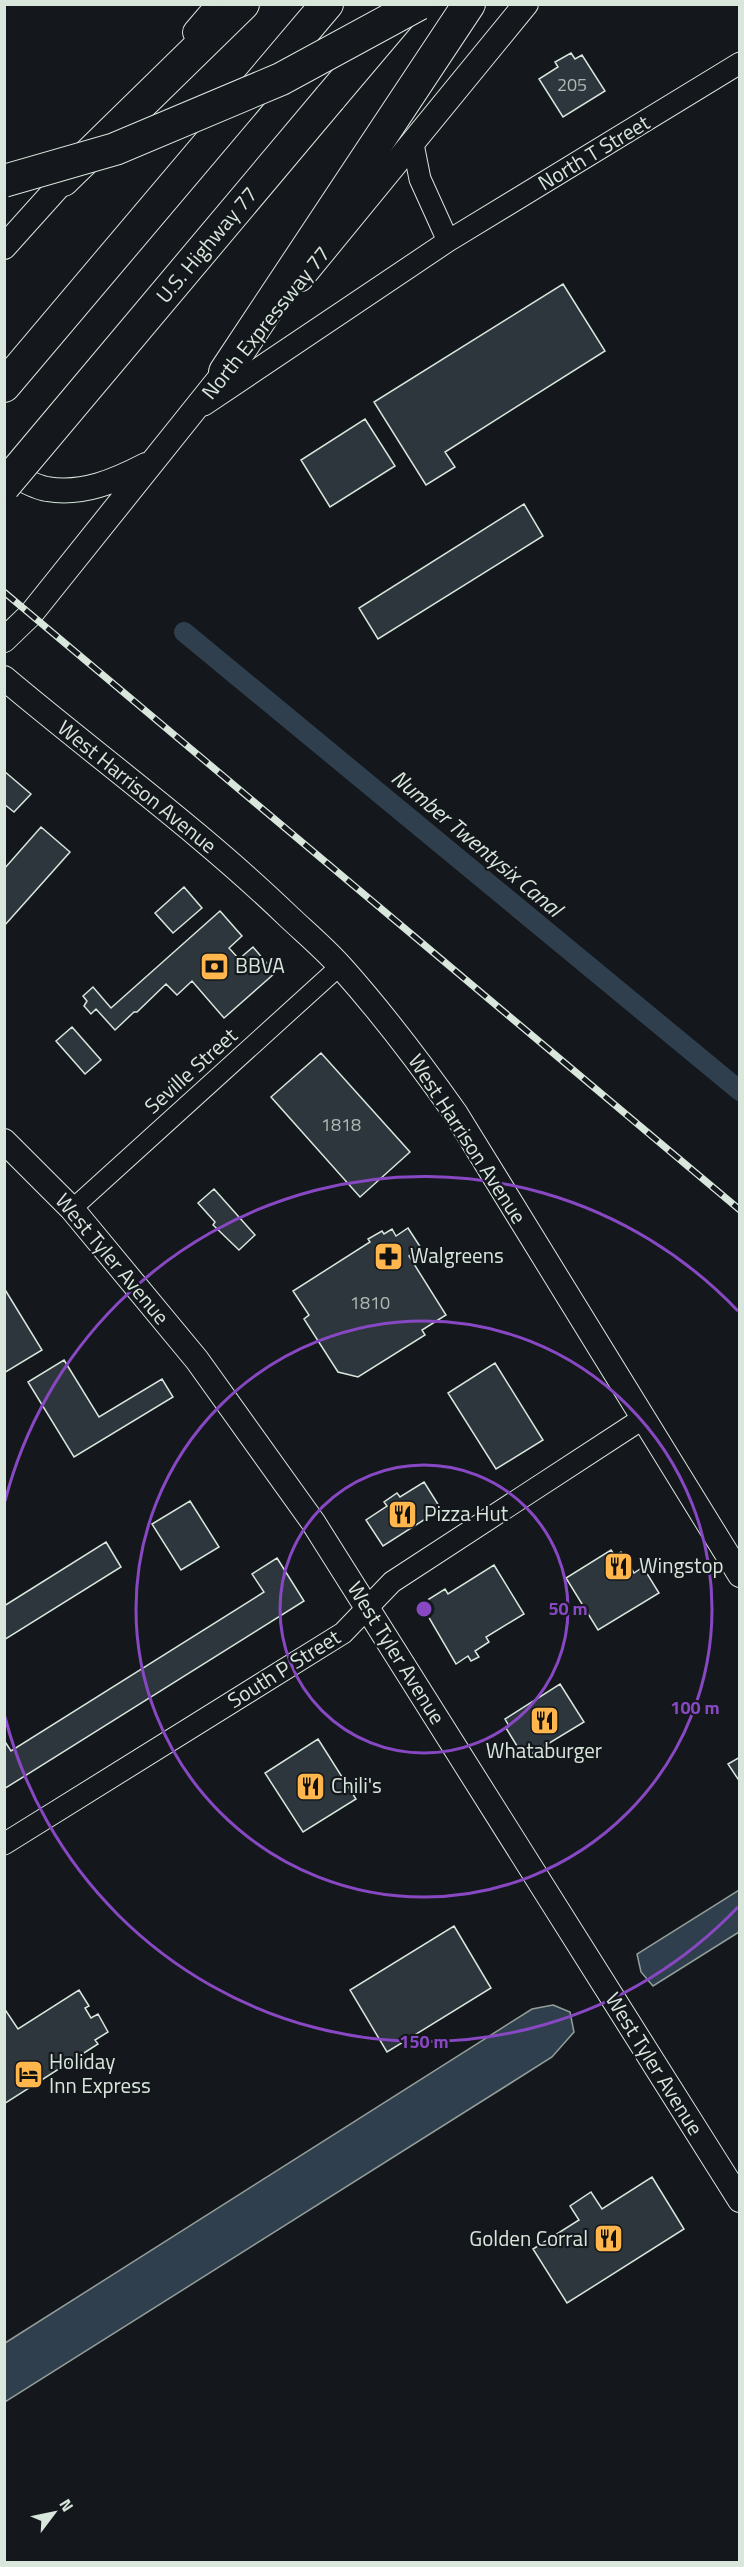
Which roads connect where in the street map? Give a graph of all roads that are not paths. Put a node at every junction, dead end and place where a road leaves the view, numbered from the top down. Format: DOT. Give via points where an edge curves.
graph roads {
  1 [pos="219,4"];
  2 [pos="243,4"];
  3 [pos="327,4"];
  4 [pos="409,4"];
  5 [pos="419,4"];
  6 [pos="470,4"];
  7 [pos="526,4"];
  8 [pos="740,63"];
  9 [pos="413,144"];
  10 [pos="63,180"];
  11 [pos="4,181"];
  12 [pos="448,241"];
  13 [pos="4,247"];
  14 [pos="225,372"];
  15 [pos="4,386"];
  16 [pos="196,410"];
  17 [pos="152,462"];
  18 [pos="4,470"];
  19 [pos="4,486"];
  20 [pos="4,640"];
  21 [pos="4,678"];
  22 [pos="340,966"];
  23 [pos="4,1141"];
  24 [pos="72,1209"];
  25 [pos="642,1419"];
  26 [pos="740,1575"];
  27 [pos="368,1609"];
  28 [pos="4,1844"];
  29 [pos="740,2200"];
  1 -- 10 [label="main road"];
  2 -- 10 [label="highway"];
  3 -- 15 [label="highway, bridge"];
  4 -- 19 [label="highway, U.S. Highway 77, bridge"];
  5 -- 11 [label="highway, bridge" via="281,79 115,148"];
  6 -- 14 [label="highway"];
  7 -- 9 [label="main road, North Expressway 77"];
  8 -- 12 [label="street, North T Street"];
  9 -- 12 [label="street" via="420,179"];
  9 -- 14 [label="main road, North Expressway 77"];
  10 -- 13 [label="main road"];
  12 -- 16 [label="street, North T Street"];
  14 -- 16 [label="main road, North Expressway 77"];
  16 -- 17 [label="main road, North Expressway 77"];
  17 -- 18 [label="main road" via="86,490 45,489"];
  17 -- 20 [label="main road, North Expressway 77" via="32,614"];
  21 -- 22 [label="main road, West Harrison Avenue" via="152,795 263,891"];
  22 -- 24 [label="street, Seville Street"];
  22 -- 25 [label="main road, West Harrison Avenue" via="413,1054 456,1114"];
  23 -- 24 [label="main road, West Tyler Avenue"];
  24 -- 27 [label="main road, West Tyler Avenue" via="255,1437"];
  25 -- 26 [label="main road, West Harrison Avenue"];
  25 -- 27 [label="street, South P Street" via="392,1582"];
  27 -- 28 [label="street, South P Street" via="343,1633"];
  27 -- 29 [label="main road, West Tyler Avenue"];
}
